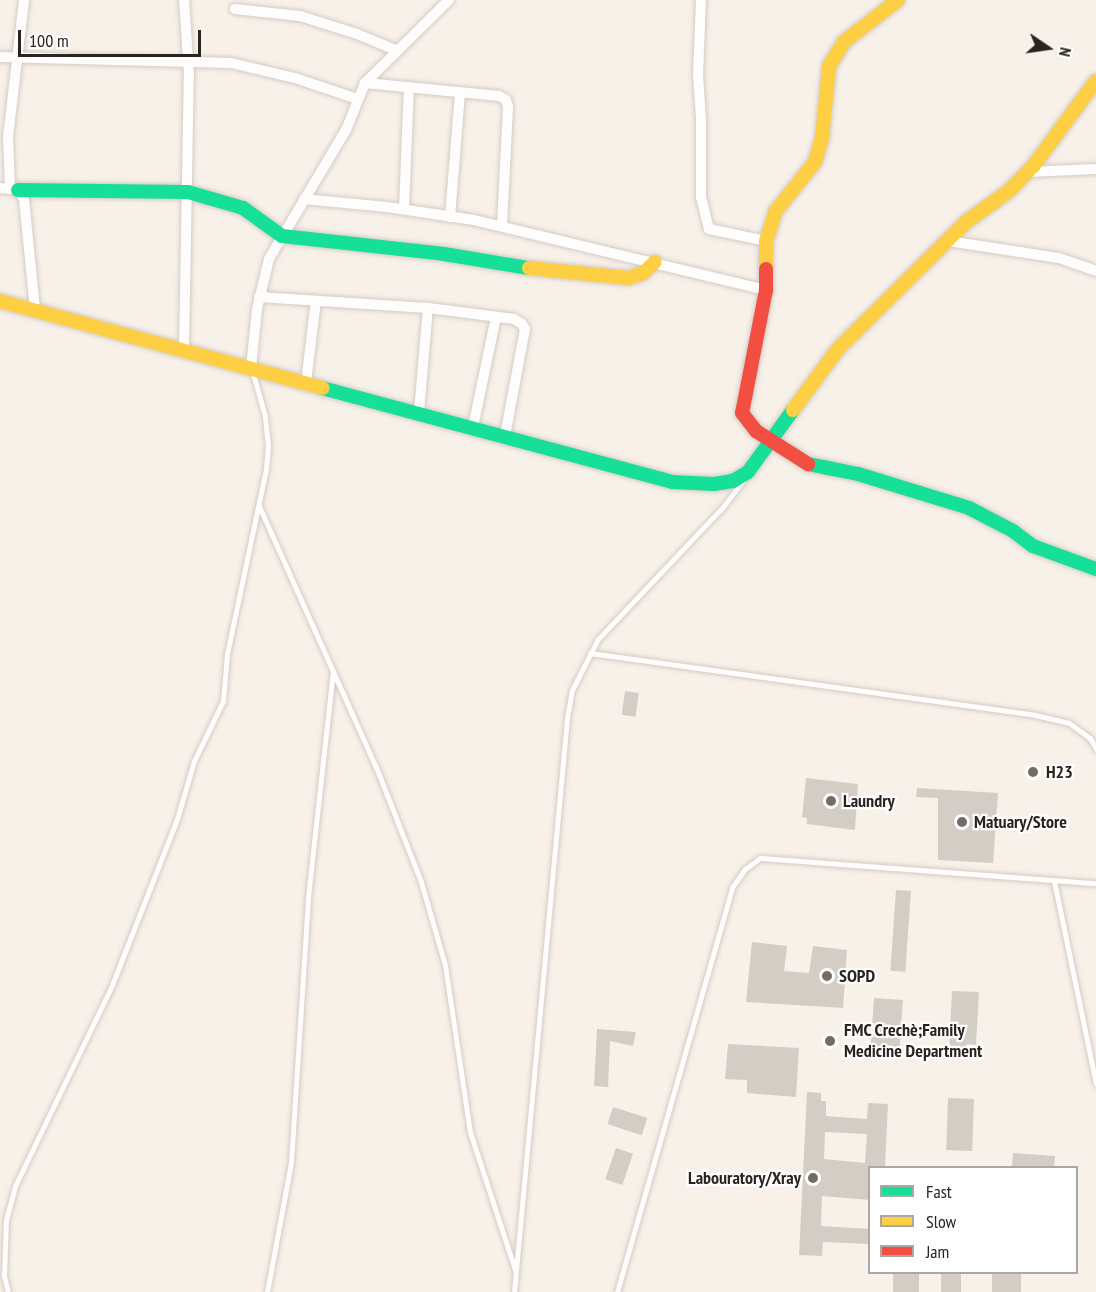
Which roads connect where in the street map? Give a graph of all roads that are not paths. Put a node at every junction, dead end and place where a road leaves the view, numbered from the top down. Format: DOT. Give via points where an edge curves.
graph roads {
  1 [pos="24,0"];
  2 [pos="184,0"];
  3 [pos="449,0"];
  4 [pos="700,0"];
  5 [pos="898,0"];
  6 [pos="235,9"];
  7 [pos="398,51"];
  8 [pos="0,57"];
  9 [pos="18,58"];
  10 [pos="188,64"];
  11 [pos="1096,81"];
  12 [pos="365,83"];
  13 [pos="409,87"];
  14 [pos="459,92"];
  15 [pos="357,99"];
  16 [pos="1096,170"];
  17 [pos="1027,172"];
  18 [pos="9,189"];
  19 [pos="188,192"];
  20 [pos="304,199"];
  21 [pos="404,209"];
  22 [pos="450,217"];
  23 [pos="502,226"];
  24 [pos="282,236"];
  25 [pos="766,241"];
  26 [pos="948,241"];
  27 [pos="655,262"];
  28 [pos="1096,271"];
  29 [pos="766,290"];
  30 [pos="259,297"];
  31 [pos="0,301"];
  32 [pos="316,301"];
  33 [pos="428,308"];
  34 [pos="35,310"];
  35 [pos="496,317"];
  36 [pos="184,350"];
  37 [pos="251,368"];
  38 [pos="306,382"];
  39 [pos="419,412"];
  40 [pos="473,427"];
  41 [pos="505,436"];
  42 [pos="771,441"];
  43 [pos="748,472"];
  44 [pos="259,504"];
  45 [pos="1096,569"];
  46 [pos="590,653"];
  47 [pos="333,670"];
  48 [pos="1096,749"];
  49 [pos="1054,881"];
  50 [pos="1096,883"];
  51 [pos="1096,1084"];
  52 [pos="516,1272"];
  53 [pos="8,1292"];
  54 [pos="267,1292"];
  55 [pos="514,1292"];
  56 [pos="617,1292"];
  1 -- 9 [label="street"];
  2 -- 10 [label="street"];
  3 -- 7 [label="street"];
  4 -- 25 [label="street" via="701,197 709,229"];
  5 -- 25 [label="street" via="844,42 829,66 822,138 815,162 776,211"];
  6 -- 7 [label="street" via="300,16"];
  7 -- 12 [label="street"];
  8 -- 9 [label="street"];
  9 -- 10 [label="street"];
  9 -- 18 [label="street" via="8,137"];
  10 -- 15 [label="street" via="231,63"];
  10 -- 19 [label="street"];
  11 -- 17 [label="street"];
  12 -- 13 [label="street"];
  12 -- 15 [label="street"];
  13 -- 14 [label="street"];
  13 -- 21 [label="street"];
  14 -- 22 [label="street"];
  14 -- 23 [label="street" via="506,100"];
  15 -- 20 [label="street" via="346,130"];
  16 -- 17 [label="street"];
  17 -- 26 [label="street"];
  18 -- 19 [label="street"];
  18 -- 34 [label="street" via="24,199"];
  19 -- 24 [label="street" via="243,208"];
  19 -- 36 [label="street"];
  20 -- 21 [label="street"];
  20 -- 24 [label="street"];
  21 -- 22 [label="street"];
  22 -- 23 [label="street"];
  23 -- 27 [label="street"];
  24 -- 27 [label="street" via="608,278 644,273"];
  24 -- 30 [label="street" via="268,260"];
  25 -- 29 [label="street"];
  26 -- 28 [label="street" via="1059,258"];
  26 -- 42 [label="street" via="838,349"];
  27 -- 29 [label="street"];
  29 -- 42 [label="street" via="742,413 756,431"];
  30 -- 32 [label="street"];
  30 -- 37 [label="street"];
  31 -- 34 [label="street"];
  32 -- 33 [label="street"];
  32 -- 38 [label="street"];
  33 -- 35 [label="street"];
  33 -- 39 [label="street"];
  34 -- 36 [label="street"];
  35 -- 40 [label="street"];
  35 -- 41 [label="street" via="514,319 525,329"];
  36 -- 37 [label="street"];
  37 -- 38 [label="street"];
  37 -- 44 [label="lane" via="265,416 268,446"];
  38 -- 39 [label="street"];
  39 -- 40 [label="street"];
  40 -- 41 [label="street"];
  41 -- 43 [label="street" via="672,482 714,484 733,481"];
  42 -- 43 [label="street"];
  42 -- 45 [label="street" via="811,466 858,474 969,508 1033,546"];
  43 -- 46 [label="lane" via="723,507 598,639"];
  44 -- 47 [label="lane"];
  44 -- 53 [label="lane" via="227,654 223,701 194,761 177,819 112,985 15,1186 6,1220 4,1276"];
  46 -- 48 [label="lane" via="1035,715 1069,723 1090,738"];
  46 -- 52 [label="lane" via="572,690 567,718"];
  47 -- 52 [label="lane" via="421,882 445,966 470,1132"];
  47 -- 54 [label="lane" via="308,897 291,1162"];
  49 -- 50 [label="lane"];
  49 -- 51 [label="lane"];
  49 -- 56 [label="lane" via="760,858 745,869 733,886"];
  52 -- 55 [label="lane"];
}
